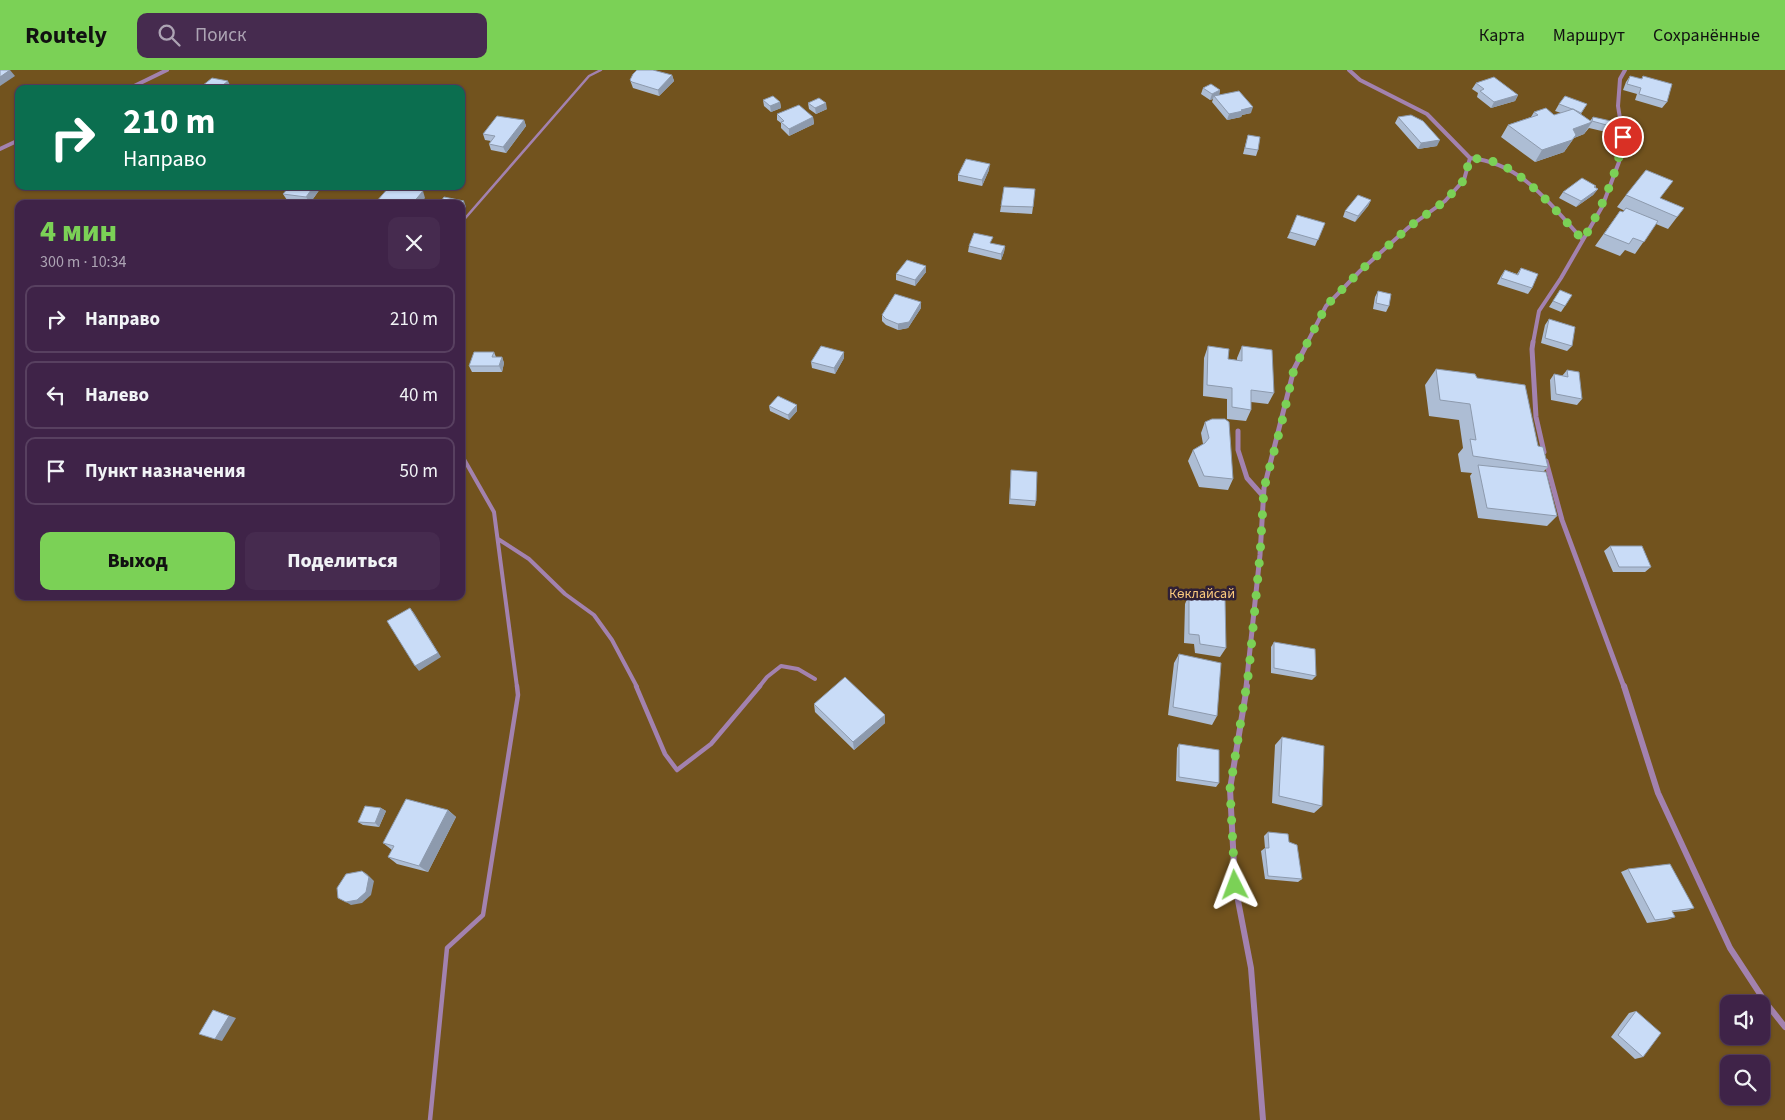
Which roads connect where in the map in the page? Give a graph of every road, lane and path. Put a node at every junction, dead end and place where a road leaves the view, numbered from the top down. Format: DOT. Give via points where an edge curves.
graph roads {
  1 [pos="167,70"];
  2 [pos="601,70"];
  3 [pos="1349,70"];
  4 [pos="1624,70"];
  5 [pos="136,85"];
  6 [pos="15,142"];
  7 [pos="0,149"];
  8 [pos="1470,158"];
  9 [pos="465,218"];
  10 [pos="1583,240"];
  11 [pos="1238,431"];
  12 [pos="465,461"];
  13 [pos="1263,496"];
  14 [pos="498,539"];
  15 [pos="815,679"];
  16 [pos="1785,1027"];
  17 [pos="430,1120"];
  18 [pos="1263,1120"];
  1 -- 5 [label="street"];
  2 -- 9 [label="lane" via="589,76"];
  3 -- 8 [label="street" via="1360,80 1427,114"];
  4 -- 10 [label="street" via="1618,106 1623,137 1619,162 1602,207"];
  6 -- 7 [label="street"];
  8 -- 10 [label="street" via="1485,159 1503,166 1526,182"];
  8 -- 13 [label="street" via="1464,180 1445,201 1409,227 1326,306 1294,369"];
  10 -- 16 [label="street" via="1539,311 1532,349 1536,417 1547,464 1562,520 1620,674 1658,793 1730,948"];
  11 -- 13 [label="street" via="1238,450 1246,478"];
  12 -- 14 [label="lane" via="494,512"];
  13 -- 18 [label="street" via="1249,670 1230,789 1235,885 1251,968"];
  14 -- 15 [label="lane" via="529,559 564,594 594,615 635,682 665,754 677,770 710,744 767,677 781,666 798,669"];
  14 -- 17 [label="lane" via="518,695 483,915 447,948"];
}
